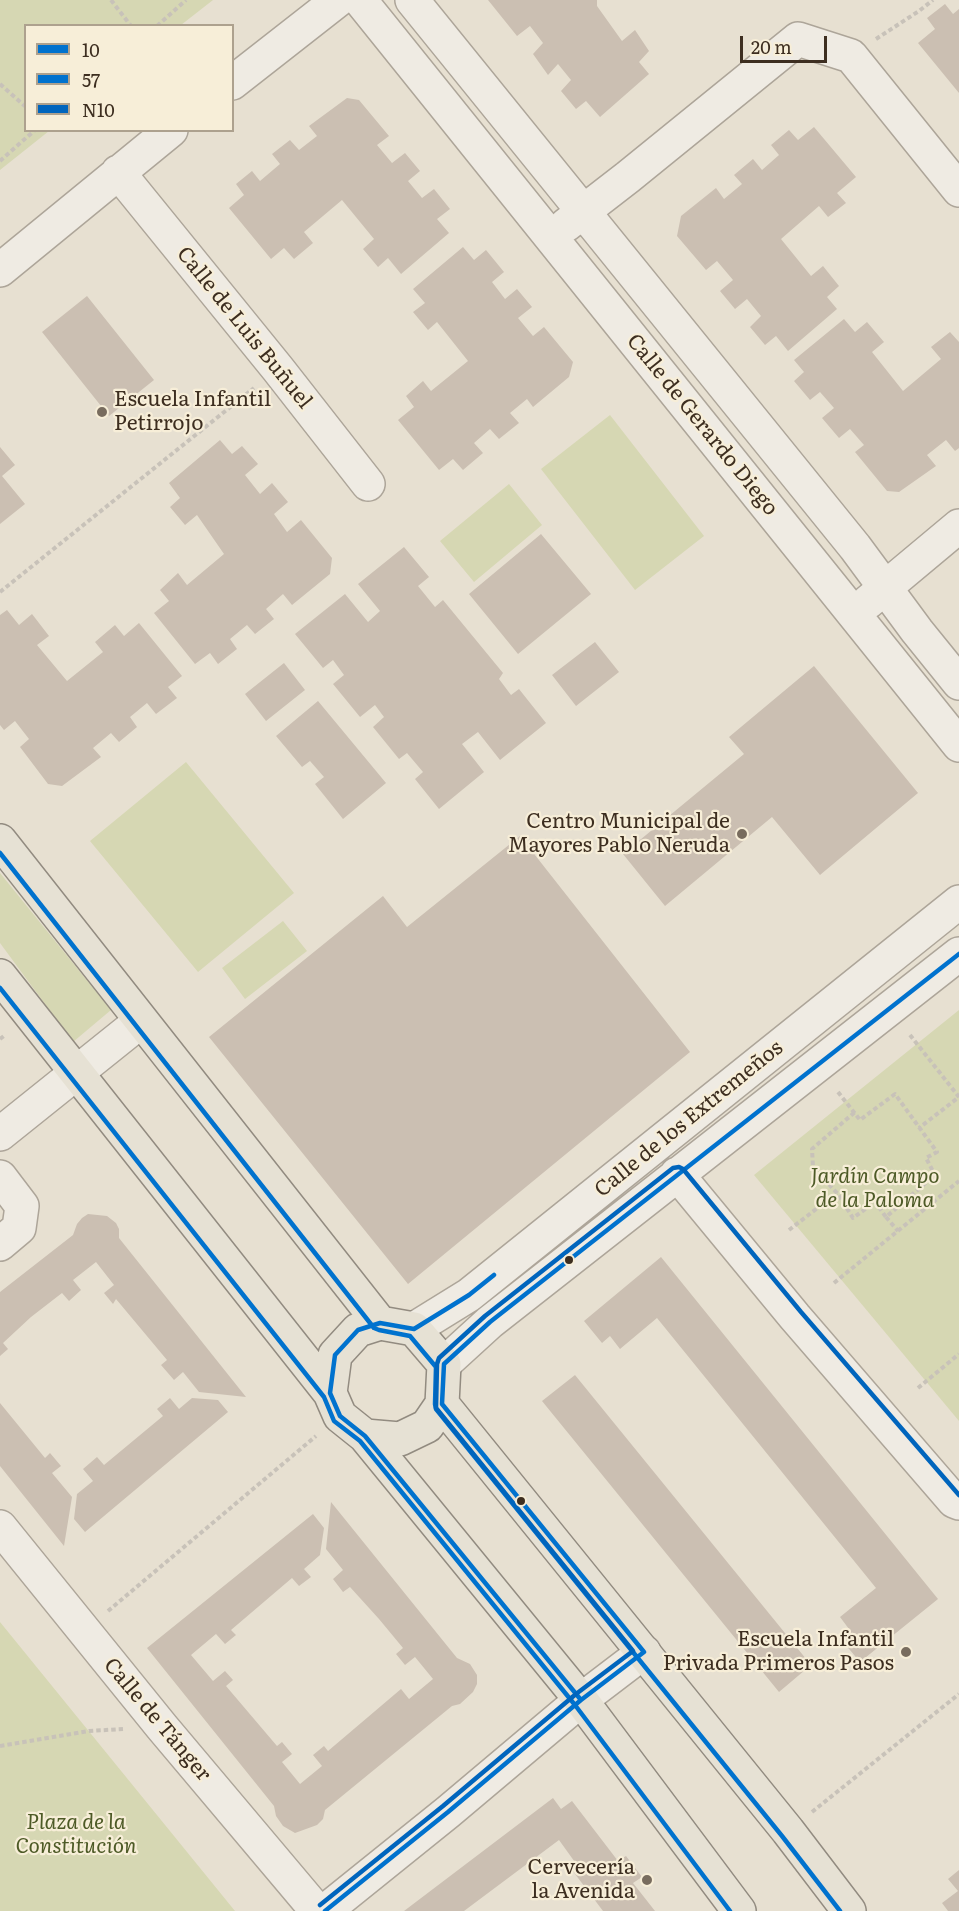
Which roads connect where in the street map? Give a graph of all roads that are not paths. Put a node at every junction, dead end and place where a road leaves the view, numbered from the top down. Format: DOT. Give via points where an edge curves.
graph roads {
  1 [pos="338,0"];
  2 [pos="360,0"];
  3 [pos="411,0"];
  4 [pos="234,81"];
  5 [pos="168,132"];
  6 [pos="118,172"];
  7 [pos="959,190"];
  8 [pos="583,212"];
  9 [pos="551,237"];
  10 [pos="0,270"];
  11 [pos="368,484"];
  12 [pos="959,526"];
  13 [pos="886,588"];
  14 [pos="854,614"];
  15 [pos="959,682"];
  16 [pos="959,746"];
  17 [pos="0,842"];
  18 [pos="959,902"];
  19 [pos="959,954"];
  20 [pos="0,976"];
  21 [pos="141,1021"];
  22 [pos="77,1074"];
  23 [pos="0,1134"];
  24 [pos="677,1174"];
  25 [pos="0,1177"];
  26 [pos="0,1244"];
  27 [pos="380,1323"];
  28 [pos="414,1329"];
  29 [pos="444,1364"];
  30 [pos="335,1404"];
  31 [pos="442,1404"];
  32 [pos="365,1436"];
  33 [pos="959,1503"];
  34 [pos="0,1527"];
  35 [pos="644,1652"];
  36 [pos="581,1700"];
  37 [pos="317,1911"];
  38 [pos="325,1911"];
  39 [pos="739,1911"];
  40 [pos="849,1911"];
  1 -- 4 [label="street"];
  2 -- 9 [label="street, Calle de Gerardo Diego"];
  3 -- 8 [label="street, Calle de Gerardo Diego"];
  5 -- 6 [label="street"];
  6 -- 10 [label="street"];
  6 -- 11 [label="street, Calle de Luis Buñuel"];
  7 -- 8 [label="street" via="850,56 798,39"];
  8 -- 9 [label="street"];
  8 -- 13 [label="street, Calle de Gerardo Diego"];
  9 -- 14 [label="street, Calle de Gerardo Diego"];
  12 -- 13 [label="street"];
  13 -- 14 [label="street"];
  13 -- 15 [label="street, Calle de Gerardo Diego"];
  14 -- 16 [label="street, Calle de Gerardo Diego"];
  17 -- 21 [label="main road"];
  18 -- 28 [label="street, Calle de los Extremeños" via="469,1295"];
  19 -- 24 [label="street, Calle de los Extremeños"];
  20 -- 22 [label="main road"];
  21 -- 22 [label="street"];
  21 -- 27 [label="main road"];
  22 -- 23 [label="street"];
  22 -- 30 [label="main road"];
  24 -- 29 [label="street, Calle de los Extremeños" via="490,1322"];
  24 -- 33 [label="street" via="805,1329"];
  25 -- 26 [label="street" via="22,1206 19,1228"];
  27 -- 28 [label="main road"];
  27 -- 30 [label="main road" via="358,1330 335,1355"];
  28 -- 29 [label="main road"];
  29 -- 31 [label="main road"];
  30 -- 32 [label="main road"];
  31 -- 32 [label="main road" via="426,1426 400,1439"];
  31 -- 35 [label="main road"];
  32 -- 36 [label="main road"];
  34 -- 37 [label="street, Calle de Tánger"];
  35 -- 36 [label="street"];
  35 -- 40 [label="main road"];
  36 -- 38 [label="street"];
  36 -- 39 [label="main road"];
}
